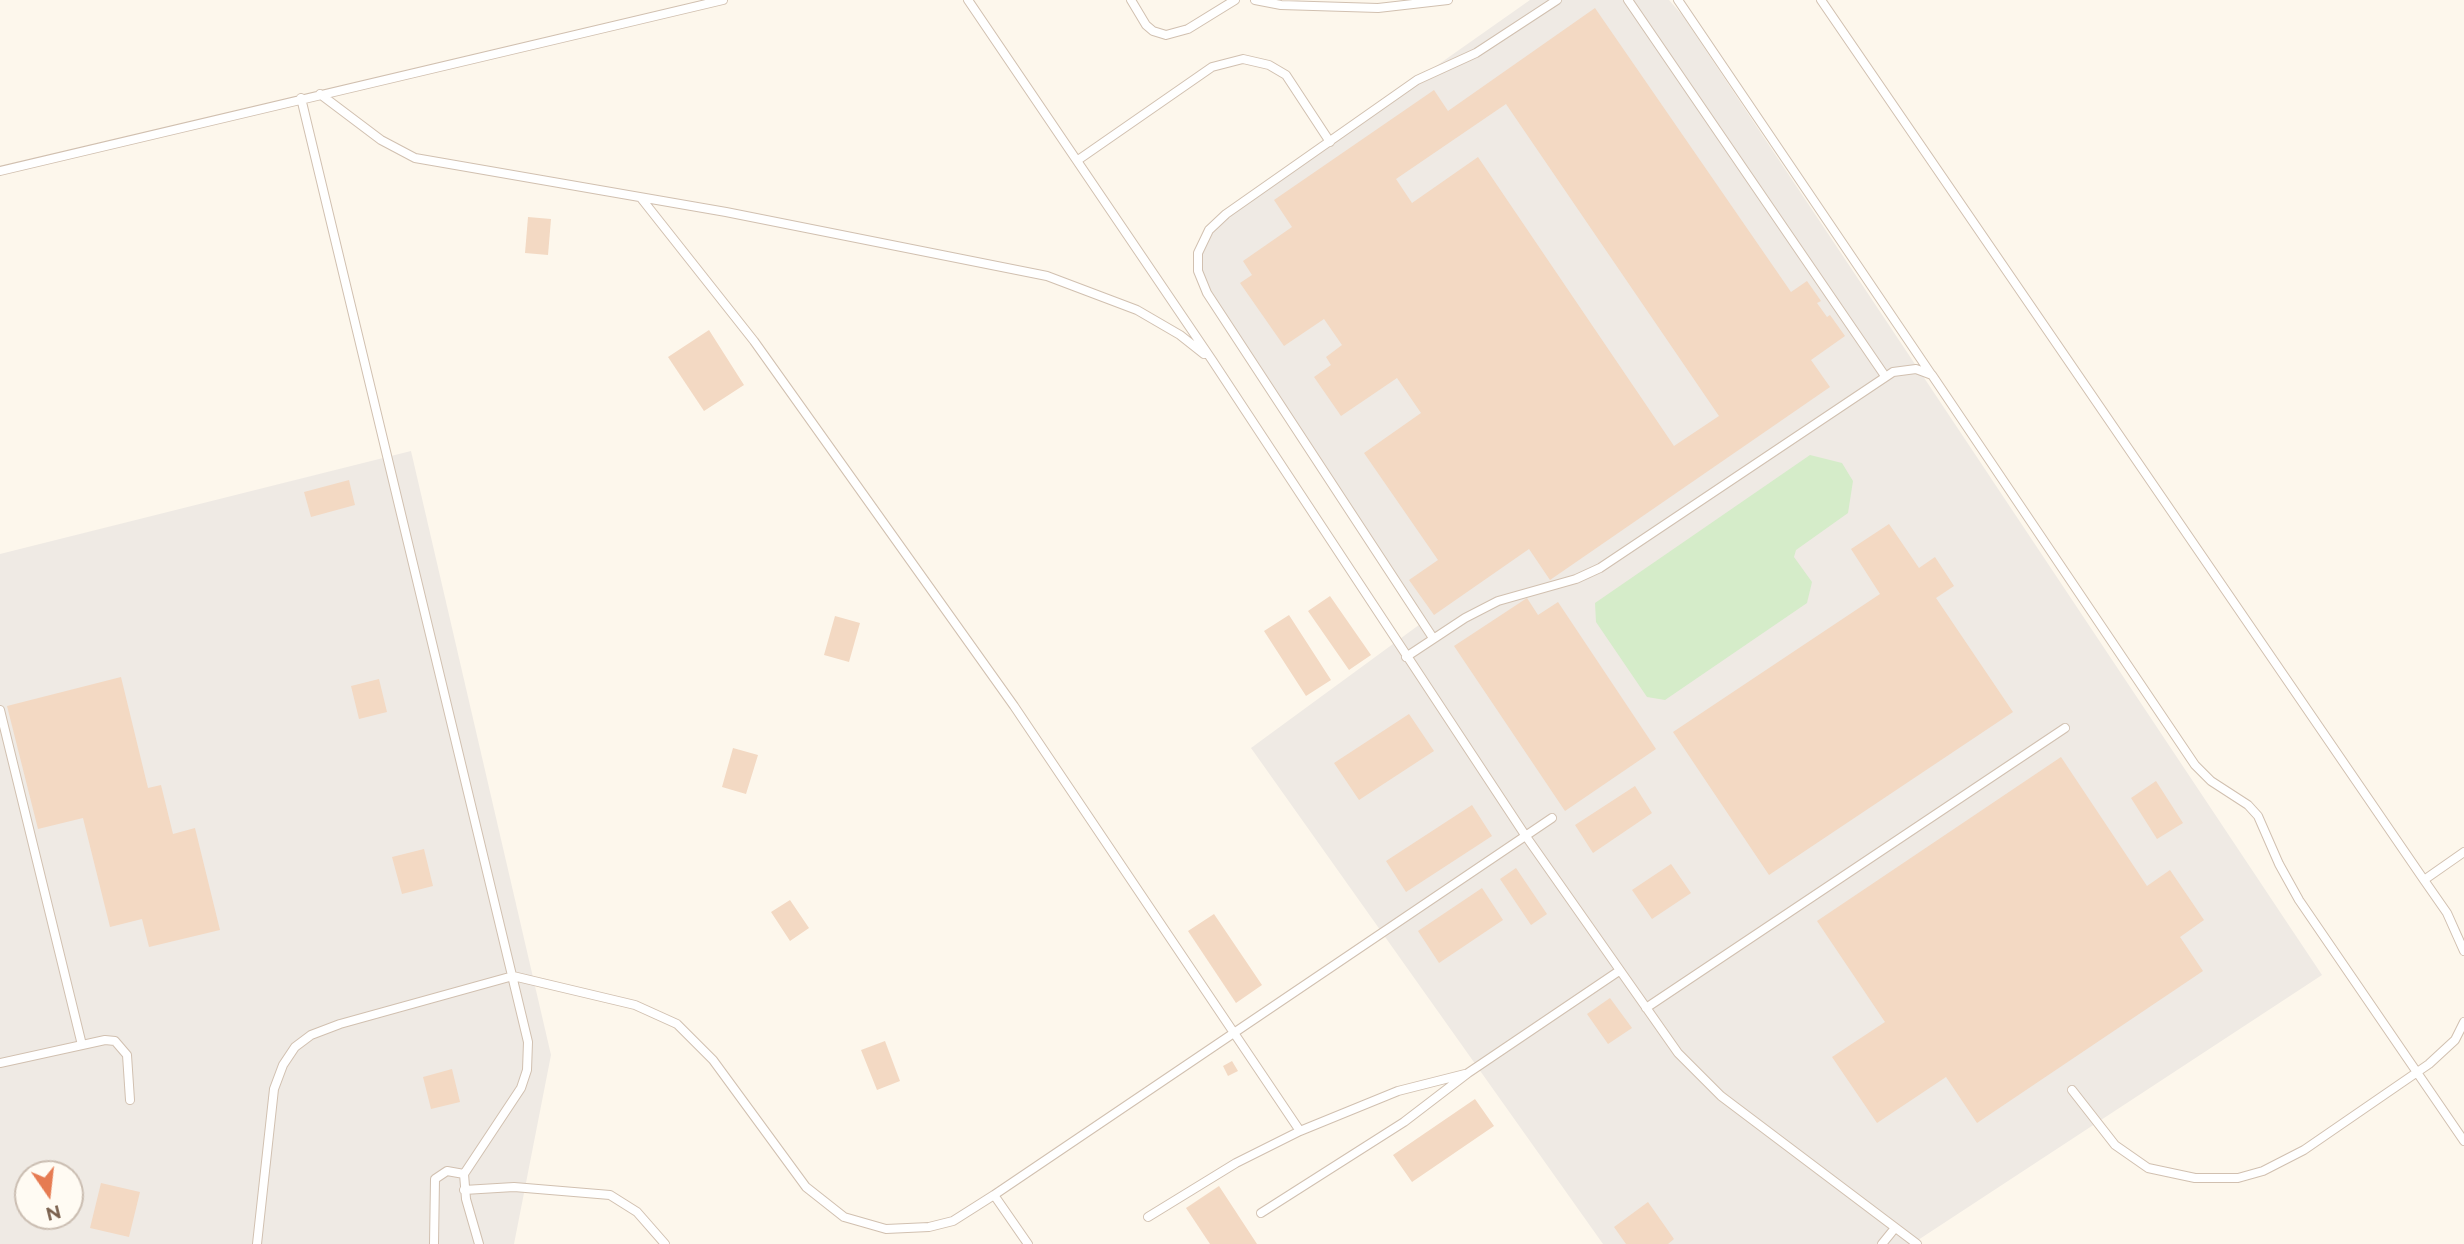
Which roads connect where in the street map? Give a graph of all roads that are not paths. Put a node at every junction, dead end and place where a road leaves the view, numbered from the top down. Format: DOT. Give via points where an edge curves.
graph roads {
  1 [pos="723,0"];
  2 [pos="968,0"];
  3 [pos="1131,0"];
  4 [pos="1235,0"];
  5 [pos="1255,0"];
  6 [pos="1448,0"];
  7 [pos="1557,0"];
  8 [pos="1628,0"];
  9 [pos="1678,0"];
  10 [pos="1821,0"];
  11 [pos="320,94"];
  12 [pos="301,99"];
  13 [pos="1330,142"];
  14 [pos="1078,160"];
  15 [pos="0,171"];
  16 [pos="641,198"];
  17 [pos="1212,360"];
  18 [pos="1932,375"];
  19 [pos="1885,376"];
  20 [pos="1433,638"];
  21 [pos="1406,657"];
  22 [pos="0,710"];
  23 [pos="2065,728"];
  24 [pos="1552,818"];
  25 [pos="1525,835"];
  26 [pos="2464,852"];
  27 [pos="2424,880"];
  28 [pos="2464,951"];
  29 [pos="1619,971"];
  30 [pos="513,976"];
  31 [pos="1646,1008"];
  32 [pos="2464,1022"];
  33 [pos="1231,1033"];
  34 [pos="82,1045"];
  35 [pos="0,1063"];
  36 [pos="2417,1072"];
  37 [pos="1468,1073"];
  38 [pos="2072,1090"];
  39 [pos="130,1100"];
  40 [pos="1300,1131"];
  41 [pos="2464,1141"];
  42 [pos="464,1174"];
  43 [pos="464,1190"];
  44 [pos="994,1195"];
  45 [pos="1261,1213"];
  46 [pos="1148,1217"];
  47 [pos="1895,1228"];
  48 [pos="257,1244"];
  49 [pos="434,1244"];
  50 [pos="479,1244"];
  51 [pos="665,1244"];
  52 [pos="1028,1244"];
  53 [pos="1882,1244"];
  54 [pos="1917,1244"];
  1 -- 11 [label="lane"];
  2 -- 14 [label="lane"];
  3 -- 4 [label="lane" via="1146,25 1166,35 1188,29"];
  5 -- 6 [label="lane" via="1378,8"];
  7 -- 13 [label="lane" via="1476,53 1426,75"];
  8 -- 19 [label="lane"];
  9 -- 18 [label="lane"];
  10 -- 27 [label="lane"];
  11 -- 12 [label="lane"];
  11 -- 16 [label="lane" via="381,140 415,158"];
  12 -- 15 [label="lane"];
  12 -- 30 [label="lane"];
  13 -- 14 [label="lane" via="1286,75 1243,59 1212,67"];
  13 -- 20 [label="lane" via="1216,223 1201,243 1198,271 1207,293"];
  14 -- 17 [label="lane"];
  16 -- 17 [label="lane" via="1065,280 1151,318"];
  16 -- 33 [label="lane" via="754,341 1014,706"];
  17 -- 21 [label="lane"];
  18 -- 19 [label="lane" via="1908,369"];
  18 -- 36 [label="lane" via="2203,774 2248,805 2262,822 2299,900"];
  19 -- 20 [label="lane" via="1600,568 1498,601"];
  20 -- 21 [label="lane"];
  21 -- 25 [label="lane"];
  22 -- 34 [label="lane"];
  23 -- 31 [label="lane"];
  24 -- 25 [label="lane"];
  25 -- 29 [label="lane"];
  25 -- 33 [label="lane"];
  26 -- 27 [label="lane"];
  27 -- 28 [label="lane" via="2455,927"];
  29 -- 31 [label="lane"];
  29 -- 37 [label="lane"];
  30 -- 42 [label="lane" via="528,1042 527,1070 516,1096"];
  30 -- 44 [label="lane" via="635,1005 677,1024 713,1060 806,1187 844,1217 886,1229 929,1227 953,1221"];
  30 -- 48 [label="lane" via="340,1024 310,1035 295,1047 274,1088"];
  31 -- 47 [label="lane" via="1708,1085"];
  32 -- 36 [label="lane" via="2444,1052"];
  33 -- 40 [label="lane"];
  33 -- 44 [label="lane"];
  34 -- 35 [label="lane"];
  34 -- 39 [label="lane" via="111,1040 122,1046 128,1062"];
  36 -- 38 [label="lane" via="2293,1156 2263,1171 2225,1179 2178,1176 2137,1162 2103,1132"];
  36 -- 41 [label="lane"];
  37 -- 40 [label="lane" via="1398,1091"];
  37 -- 45 [label="lane" via="1397,1127"];
  40 -- 46 [label="lane" via="1236,1163"];
  42 -- 43 [label="lane"];
  42 -- 49 [label="lane" via="447,1171 435,1179"];
  43 -- 50 [label="lane"];
  43 -- 51 [label="lane" via="535,1187 610,1195 637,1212"];
  44 -- 52 [label="lane"];
  47 -- 53 [label="lane"];
  47 -- 54 [label="lane"];
}
